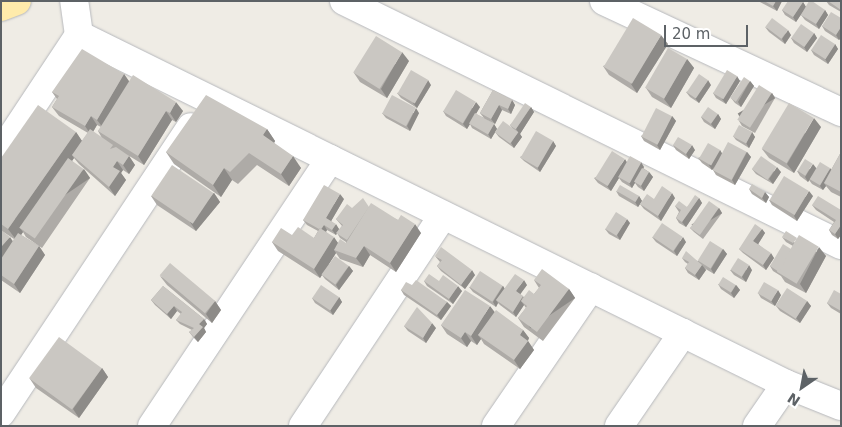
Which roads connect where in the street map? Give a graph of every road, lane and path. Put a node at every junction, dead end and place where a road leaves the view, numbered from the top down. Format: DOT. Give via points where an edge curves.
graph roads {
  1 [pos="17,1"];
  2 [pos="74,1"];
  3 [pos="344,1"];
  4 [pos="604,1"];
  5 [pos="1,7"];
  6 [pos="78,35"];
  7 [pos="210,98"];
  8 [pos="841,112"];
  9 [pos="1,153"];
  10 [pos="330,159"];
  11 [pos="443,215"];
  12 [pos="841,244"];
  13 [pos="591,287"];
  14 [pos="683,333"];
  15 [pos="786,384"];
  16 [pos="841,406"];
  17 [pos="1,413"];
  18 [pos="152,426"];
  19 [pos="303,426"];
  20 [pos="496,426"];
  21 [pos="619,426"];
  22 [pos="757,426"];
  1 -- 5 [label="main road"];
  2 -- 6 [label="street"];
  3 -- 12 [label="street"];
  4 -- 8 [label="street"];
  6 -- 7 [label="street"];
  6 -- 9 [label="street"];
  7 -- 10 [label="street"];
  7 -- 17 [label="street"];
  10 -- 11 [label="street"];
  10 -- 18 [label="street"];
  11 -- 13 [label="street"];
  11 -- 19 [label="street"];
  13 -- 14 [label="street"];
  13 -- 20 [label="street"];
  14 -- 15 [label="street"];
  14 -- 21 [label="street"];
  15 -- 16 [label="street"];
  15 -- 22 [label="street"];
}
